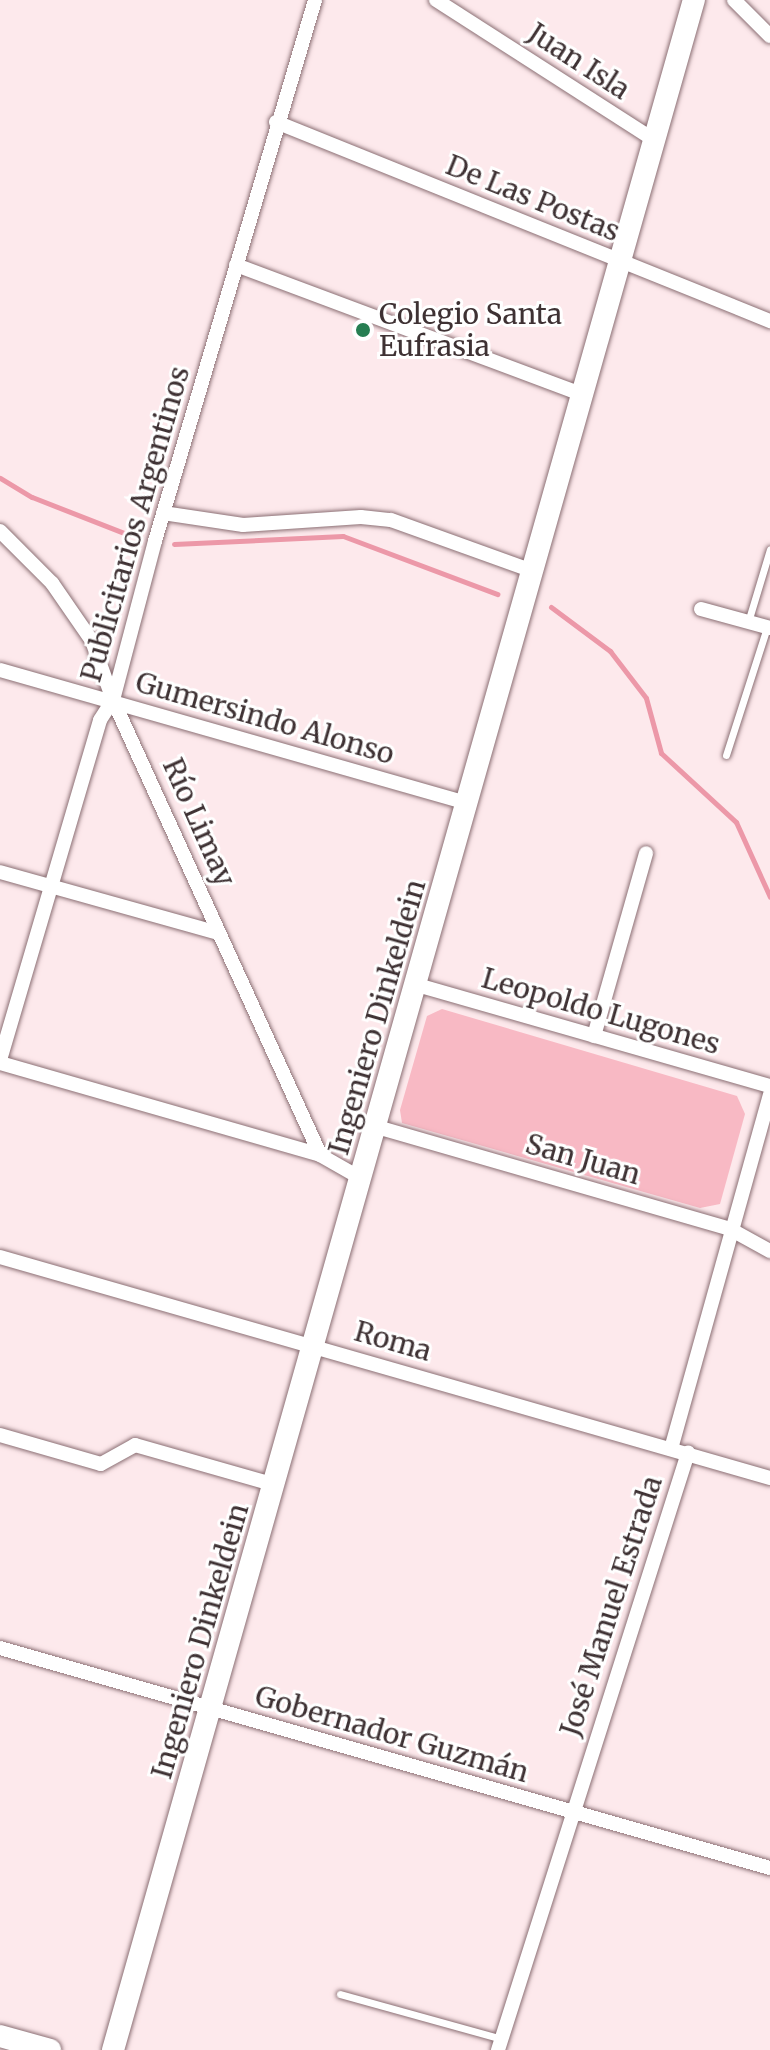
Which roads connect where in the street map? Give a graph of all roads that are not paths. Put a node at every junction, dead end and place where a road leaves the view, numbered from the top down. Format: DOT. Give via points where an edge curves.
graph roads {
  1 [pos="315,0"];
  2 [pos="436,0"];
  3 [pos="694,0"];
  4 [pos="734,0"];
  5 [pos="770,36"];
  6 [pos="276,122"];
  7 [pos="654,140"];
  8 [pos="618,260"];
  9 [pos="236,265"];
  10 [pos="770,321"];
  11 [pos="581,394"];
  12 [pos="163,513"];
  13 [pos="0,531"];
  14 [pos="770,549"];
  15 [pos="533,571"];
  16 [pos="701,609"];
  17 [pos="748,622"];
  18 [pos="768,628"];
  19 [pos="0,670"];
  20 [pos="113,700"];
  21 [pos="726,755"];
  22 [pos="469,804"];
  23 [pos="646,853"];
  24 [pos="0,872"];
  25 [pos="51,887"];
  26 [pos="219,933"];
  27 [pos="417,985"];
  28 [pos="594,1036"];
  29 [pos="0,1062"];
  30 [pos="770,1086"];
  31 [pos="770,1095"];
  32 [pos="377,1127"];
  33 [pos="320,1155"];
  34 [pos="362,1179"];
  35 [pos="730,1229"];
  36 [pos="770,1251"];
  37 [pos="0,1257"];
  38 [pos="315,1346"];
  39 [pos="0,1435"];
  40 [pos="671,1449"];
  41 [pos="688,1453"];
  42 [pos="770,1478"];
  43 [pos="275,1485"];
  44 [pos="0,1648"];
  45 [pos="213,1710"];
  46 [pos="572,1812"];
  47 [pos="770,1868"];
  48 [pos="340,1994"];
  49 [pos="0,2036"];
  50 [pos="500,2044"];
  51 [pos="50,2050"];
  52 [pos="113,2050"];
  1 -- 6 [label="street, Publicitarios Argentinos"];
  2 -- 7 [label="street, Juan Isla"];
  3 -- 7 [label="main road, Ingeniero Dinkeldein"];
  4 -- 5 [label="street"];
  6 -- 8 [label="street, De Las Postas"];
  6 -- 9 [label="street, Publicitarios Argentinos"];
  7 -- 8 [label="main road, Ingeniero Dinkeldein"];
  8 -- 10 [label="street, De Las Postas"];
  8 -- 11 [label="main road, Ingeniero Dinkeldein"];
  9 -- 11 [label="street"];
  9 -- 12 [label="street, Publicitarios Argentinos"];
  11 -- 15 [label="main road, Ingeniero Dinkeldein"];
  12 -- 15 [label="street" via="243,525 361,517 391,520"];
  12 -- 20 [label="street, Publicitarios Argentinos"];
  13 -- 20 [label="street, Río Limay" via="52,583 92,641"];
  14 -- 17 [label="lane"];
  15 -- 22 [label="main road, Ingeniero Dinkeldein"];
  16 -- 17 [label="street"];
  17 -- 18 [label="street"];
  18 -- 21 [label="lane"];
  19 -- 20 [label="street, Gumersindo Alonso"];
  20 -- 22 [label="street, Gumersindo Alonso"];
  20 -- 25 [label="street, Publicitarios Argentinos" via="100,720"];
  20 -- 26 [label="street, Río Limay"];
  22 -- 27 [label="main road, Ingeniero Dinkeldein"];
  23 -- 28 [label="street"];
  24 -- 25 [label="street"];
  25 -- 26 [label="street"];
  25 -- 29 [label="street, Publicitarios Argentinos"];
  26 -- 33 [label="street, Río Limay"];
  27 -- 28 [label="street, Leopoldo Lugones"];
  27 -- 32 [label="main road, Ingeniero Dinkeldein"];
  28 -- 30 [label="street, Leopoldo Lugones"];
  29 -- 33 [label="street"];
  31 -- 35 [label="street, José Manuel Estrada"];
  32 -- 34 [label="main road, Ingeniero Dinkeldein"];
  32 -- 35 [label="street, San Juan"];
  33 -- 34 [label="street"];
  34 -- 38 [label="main road, Ingeniero Dinkeldein"];
  35 -- 36 [label="street, San Juan"];
  35 -- 40 [label="street, José Manuel Estrada"];
  37 -- 38 [label="street, Roma"];
  38 -- 40 [label="street, Roma"];
  38 -- 43 [label="main road, Ingeniero Dinkeldein"];
  39 -- 43 [label="street" via="101,1464 135,1445"];
  40 -- 41 [label="street, Roma"];
  41 -- 42 [label="street, Roma"];
  41 -- 46 [label="street, José Manuel Estrada"];
  43 -- 45 [label="main road, Ingeniero Dinkeldein"];
  44 -- 45 [label="street, Gobernador Guzmán"];
  45 -- 46 [label="street, Gobernador Guzmán"];
  45 -- 52 [label="main road, Ingeniero Dinkeldein"];
  46 -- 47 [label="street, Gobernador Guzmán"];
  46 -- 50 [label="street, José Manuel Estrada"];
  48 -- 50 [label="lane"];
  49 -- 51 [label="main road"];
}
